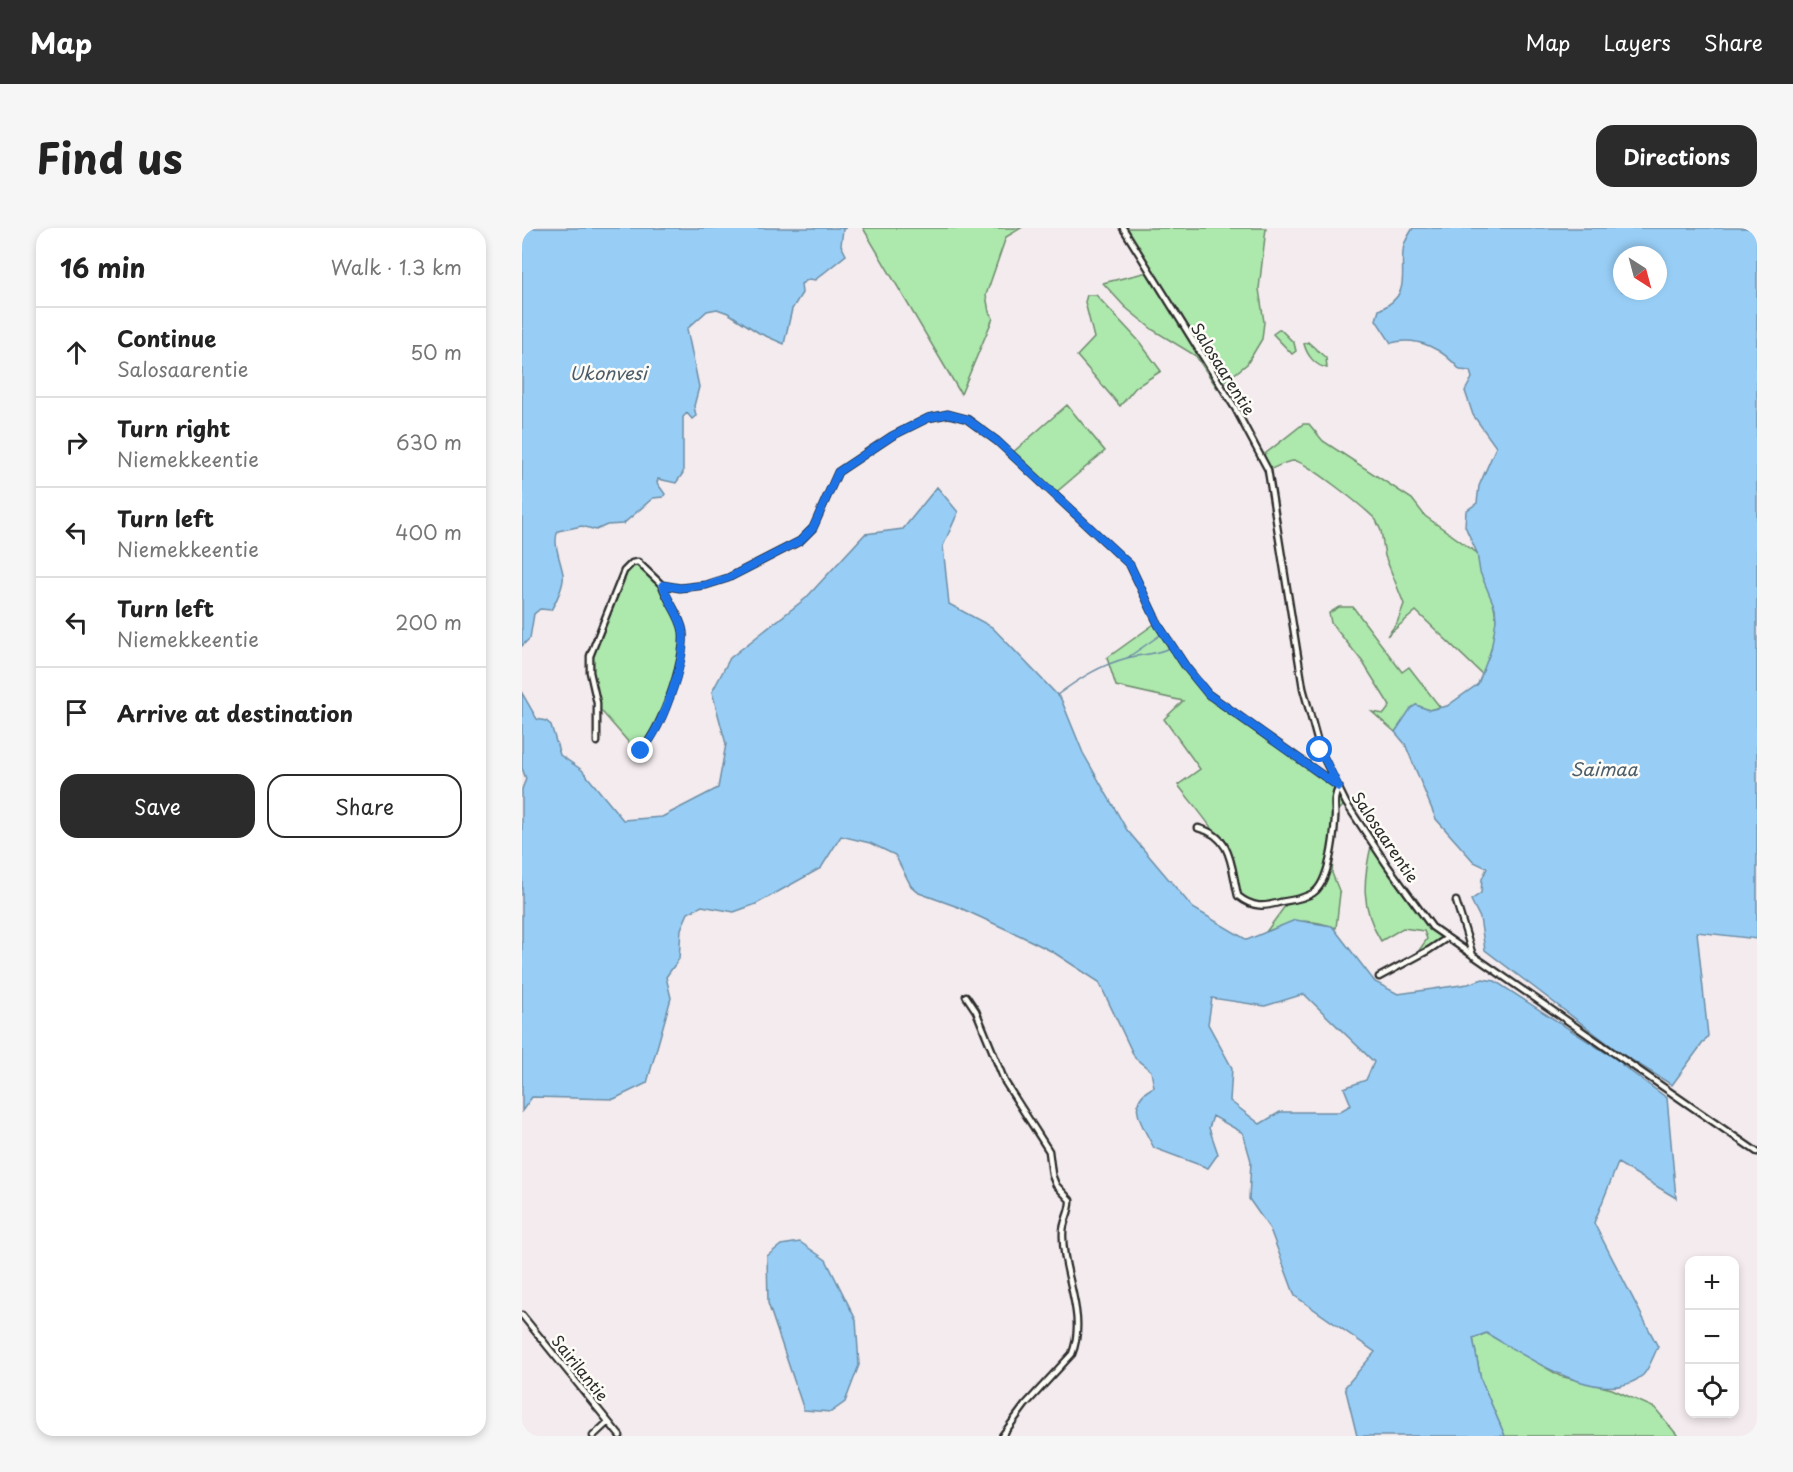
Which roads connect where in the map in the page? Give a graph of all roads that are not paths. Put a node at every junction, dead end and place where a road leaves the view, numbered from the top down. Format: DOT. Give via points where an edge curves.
graph roads {
  1 [pos="1123,228"];
  2 [pos="663,585"];
  3 [pos="597,742"];
  4 [pos="638,753"];
  5 [pos="1339,787"];
  6 [pos="1198,828"];
  7 [pos="1456,901"];
  8 [pos="1447,938"];
  9 [pos="1473,956"];
  10 [pos="1379,977"];
  11 [pos="966,996"];
  12 [pos="1757,1152"];
  13 [pos="522,1315"];
  14 [pos="608,1422"];
  15 [pos="593,1436"];
  16 [pos="620,1436"];
  17 [pos="1002,1436"];
  1 -- 5 [label="street, Salosaarentie" via="1235,408 1268,470 1303,688 1320,750"];
  2 -- 3 [label="street" via="638,562 624,570 590,656"];
  2 -- 4 [label="street" via="683,629 683,642 674,683 655,733"];
  2 -- 5 [label="street" via="680,588 728,578 800,541 813,528 838,472 892,436 928,418 957,416 997,441 1130,565 1159,626 1208,694"];
  5 -- 6 [label="street" via="1333,798 1335,818 1325,880 1312,894 1297,900 1266,907 1245,902 1238,896 1234,865 1223,842"];
  5 -- 8 [label="street, Salosaarentie" via="1366,834 1432,927"];
  7 -- 9 [label="street"];
  8 -- 9 [label="street, Salosaarentie"];
  8 -- 10 [label="street"];
  9 -- 12 [label="street, Salosaarentie"];
  11 -- 17 [label="street" via="1009,1088 1049,1151 1056,1185 1070,1200 1063,1232 1075,1304 1076,1343 1072,1353"];
  13 -- 14 [label="street, Sairilantie"];
  14 -- 15 [label="street"];
  14 -- 16 [label="street, Sairilantie"];
}
